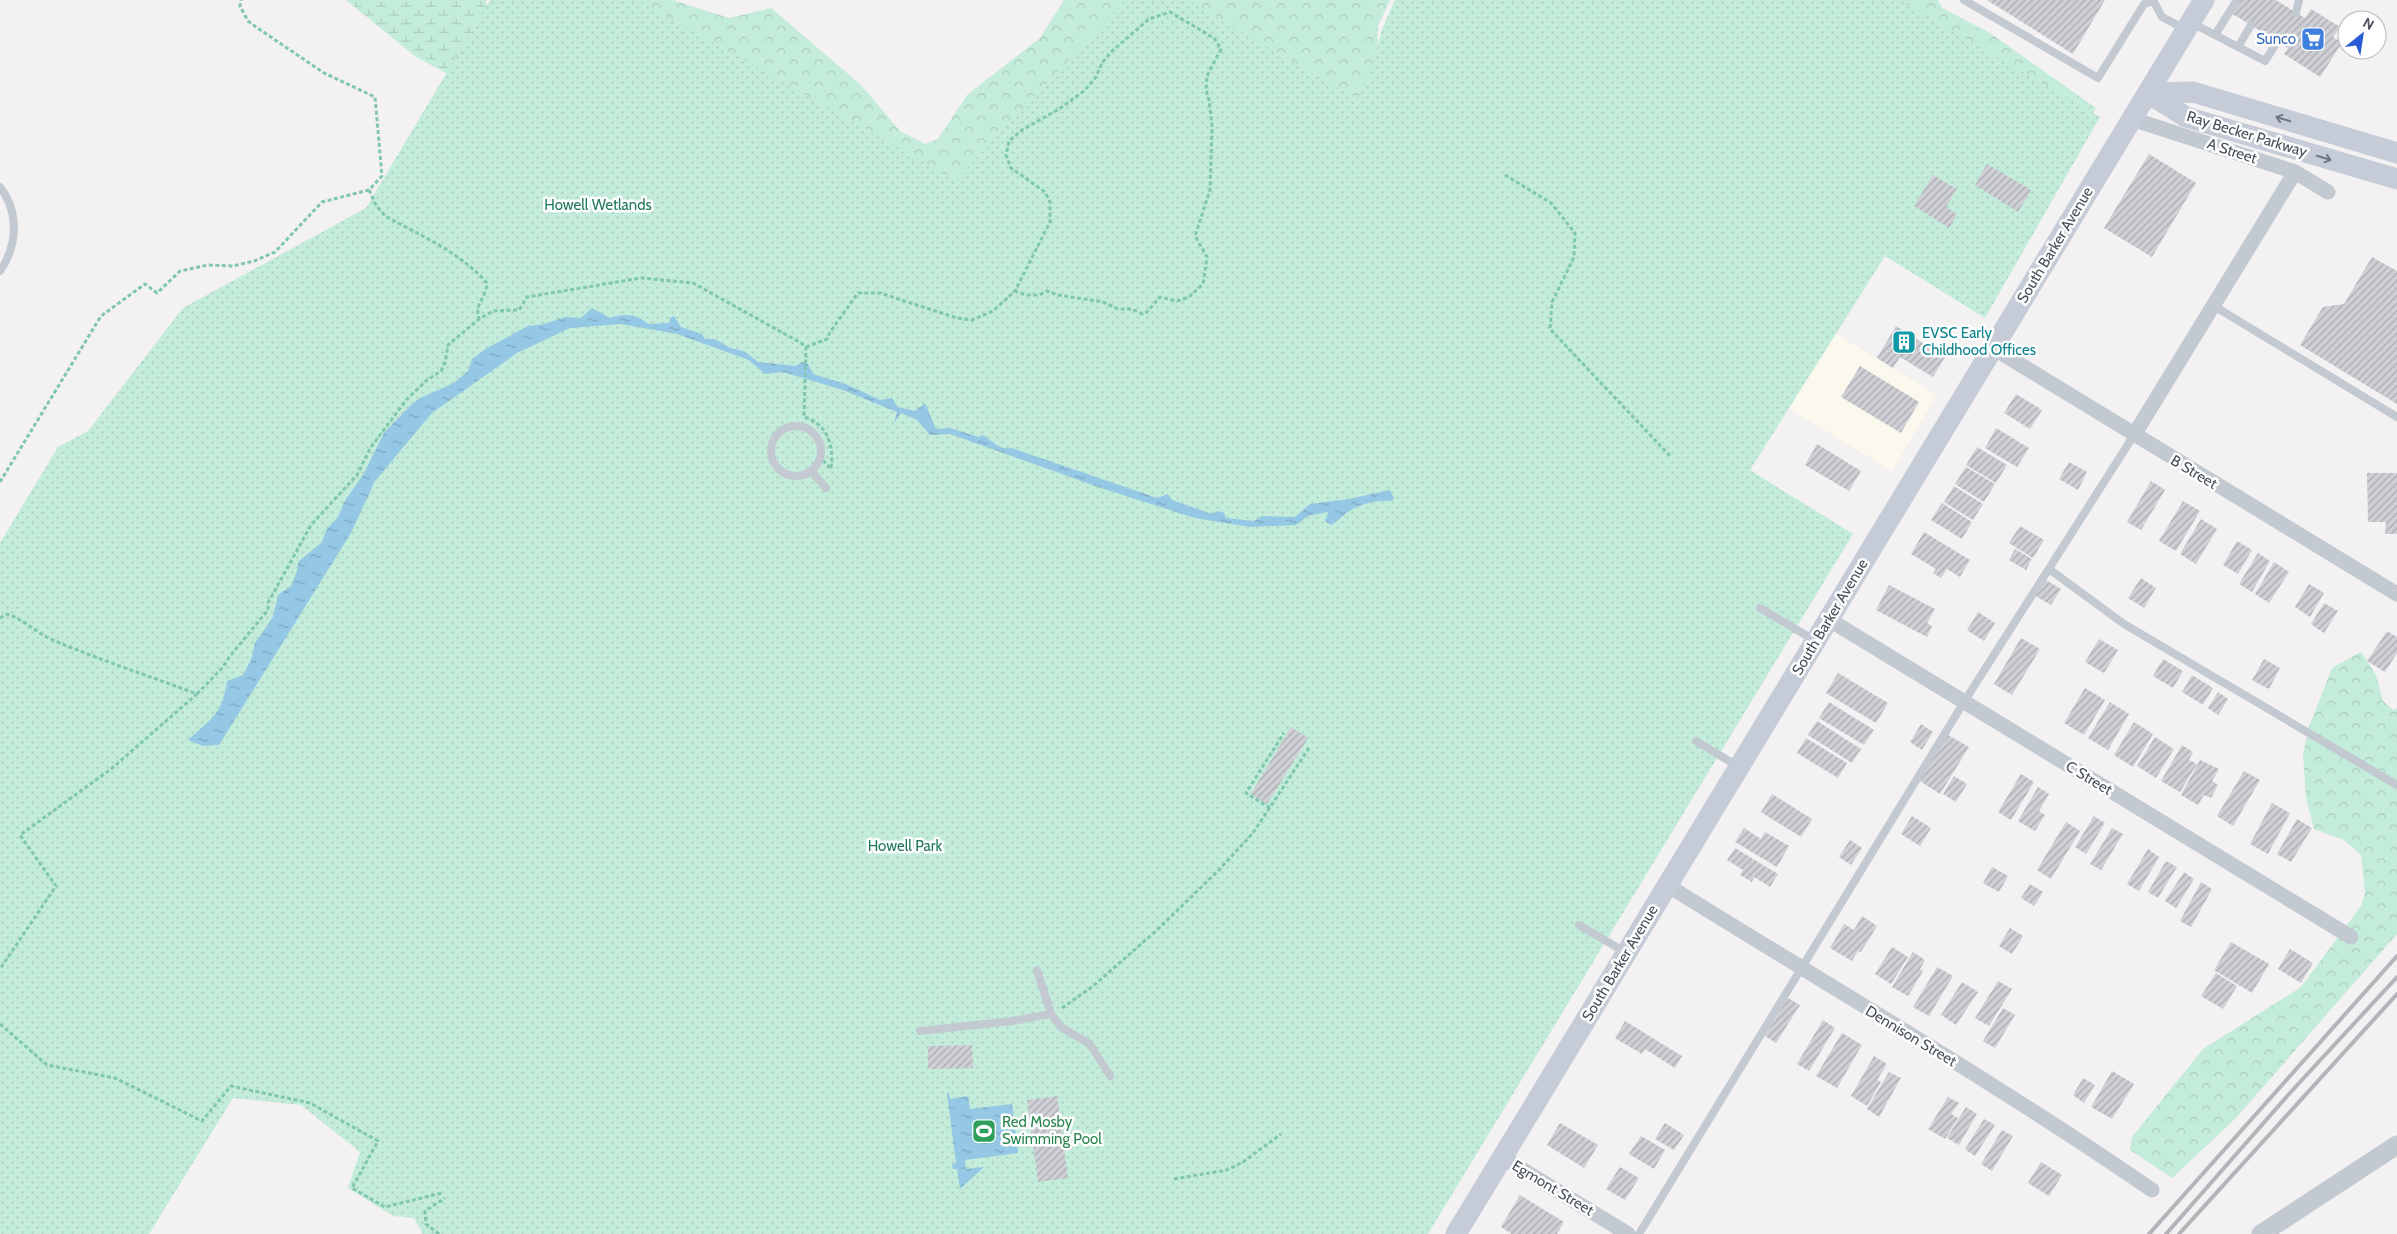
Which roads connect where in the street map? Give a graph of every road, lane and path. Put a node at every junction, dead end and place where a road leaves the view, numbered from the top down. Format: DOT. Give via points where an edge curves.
graph roads {
  1 [pos="241,0"];
  2 [pos="1964,0"];
  3 [pos="2204,0"];
  4 [pos="2237,0"];
  5 [pos="2299,0"];
  6 [pos="2153,1"];
  7 [pos="2141,2"];
  8 [pos="2296,13"];
  9 [pos="2188,26"];
  10 [pos="2251,26"];
  11 [pos="2215,35"];
  12 [pos="2277,42"];
  13 [pos="2238,47"];
  14 [pos="2148,93"];
  15 [pos="2132,119"];
  16 [pos="2397,153"];
  17 [pos="2295,172"];
  18 [pos="1505,175"];
  19 [pos="2397,179"];
  20 [pos="0,186"];
  21 [pos="369,190"];
  22 [pos="2328,192"];
  23 [pos="0,271"];
  24 [pos="1015,291"];
  25 [pos="2214,306"];
  26 [pos="478,319"];
  27 [pos="806,347"];
  28 [pos="1993,348"];
  29 [pos="2397,417"];
  30 [pos="2134,436"];
  31 [pos="1671,457"];
  32 [pos="820,458"];
  33 [pos="811,471"];
  34 [pos="0,482"];
  35 [pos="826,488"];
  36 [pos="2049,569"];
  37 [pos="2397,594"];
  38 [pos="1760,608"];
  39 [pos="0,618"];
  40 [pos="1828,620"];
  41 [pos="1816,641"];
  42 [pos="197,694"];
  43 [pos="1964,702"];
  44 [pos="1284,733"];
  45 [pos="1696,741"];
  46 [pos="1309,748"];
  47 [pos="1739,767"];
  48 [pos="2397,785"];
  49 [pos="1270,808"];
  50 [pos="1667,885"];
  51 [pos="1579,925"];
  52 [pos="2351,937"];
  53 [pos="1626,953"];
  54 [pos="0,968"];
  55 [pos="1801,968"];
  56 [pos="1038,970"];
  57 [pos="1051,1014"];
  58 [pos="0,1024"];
  59 [pos="920,1031"];
  60 [pos="1110,1076"];
  61 [pos="1281,1134"];
  62 [pos="2397,1146"];
  63 [pos="1502,1157"];
  64 [pos="1174,1179"];
  65 [pos="2152,1190"];
  66 [pos="442,1193"];
  67 [pos="2318,1197"];
  68 [pos="445,1198"];
  69 [pos="439,1234"];
  70 [pos="1456,1234"];
  71 [pos="1628,1234"];
  72 [pos="1639,1234"];
  73 [pos="2261,1234"];
  74 [pos="2275,1234"];
  1 -- 21 [label="path" via="240,6 248,21 259,29 324,73 375,97 382,176"];
  2 -- 7 [label="lane" via="2098,78"];
  3 -- 9 [label="main road, South Barker Avenue"];
  4 -- 11 [label="lane"];
  5 -- 8 [label="lane"];
  6 -- 7 [label="lane"];
  6 -- 9 [label="lane" via="2162,17"];
  9 -- 11 [label="lane"];
  9 -- 14 [label="main road, South Barker Avenue"];
  10 -- 13 [label="lane"];
  11 -- 13 [label="lane"];
  12 -- 13 [label="lane" via="2264,62"];
  14 -- 15 [label="main road, South Barker Avenue"];
  16 -- 14 [label="main road, Ray Becker Parkway, one-way" via="2193,92"];
  14 -- 19 [label="main road, Ray Becker Parkway, one-way" via="2186,116"];
  15 -- 17 [label="street, A Street"];
  15 -- 28 [label="main road, South Barker Avenue"];
  17 -- 22 [label="street, A Street"];
  17 -- 25 [label="street"];
  18 -- 31 [label="path" via="1551,203 1575,232 1574,258 1552,302 1550,329"];
  20 -- 23 [label="lane" via="13,210 14,219 10,257"];
  21 -- 26 [label="path" via="385,216 462,260 487,283 486,295 476,311"];
  21 -- 34 [label="path" via="322,202 275,252 234,266 208,265 180,271 157,293 145,284 101,316"];
  24 -- 24 [label="path" via="1050,222 1050,202 1045,192 1011,168 1006,155 1009,141 1084,91 1111,52 1149,19 1170,12 1214,38 1221,49 1207,76 1212,126 1210,190 1195,236 1207,257 1203,284 1189,297 1177,301 1160,297 1142,314 1132,309 1118,309 1103,302 1047,291 1041,295 1022,295"];
  24 -- 27 [label="path" via="993,311 972,320 880,293 858,293 827,340"];
  25 -- 29 [label="lane"];
  25 -- 30 [label="street"];
  26 -- 27 [label="path" via="493,310 518,310 527,297 641,278 669,279 693,283"];
  26 -- 42 [label="path" via="448,345 440,371 407,399 372,447 357,476 311,525 268,604 268,610 223,668"];
  27 -- 32 [label="path" via="804,417 820,425 825,432 833,455 831,469"];
  28 -- 30 [label="street, B Street"];
  28 -- 40 [label="main road, South Barker Avenue"];
  30 -- 36 [label="lane"];
  30 -- 37 [label="street, B Street"];
  32 -- 33 [label="lane"];
  32 -- 33 [label="lane" via="819,441 808,430 793,426 774,440 772,457 781,470 796,476"];
  33 -- 35 [label="lane"];
  36 -- 43 [label="lane"];
  36 -- 48 [label="lane" via="2124,624"];
  38 -- 41 [label="lane"];
  39 -- 42 [label="path" via="7,614 21,619 54,641"];
  40 -- 41 [label="main road, South Barker Avenue"];
  40 -- 43 [label="street, C Street"];
  41 -- 47 [label="main road, South Barker Avenue"];
  42 -- 54 [label="path" via="111,770 20,835 56,886"];
  43 -- 52 [label="street, C Street"];
  43 -- 55 [label="lane"];
  44 -- 49 [label="path" via="1246,793"];
  45 -- 47 [label="lane"];
  46 -- 49 [label="path"];
  47 -- 50 [label="main road, South Barker Avenue"];
  49 -- 57 [label="path" via="1253,833 1218,871 1157,930 1092,987"];
  50 -- 53 [label="main road, South Barker Avenue"];
  50 -- 55 [label="street, Dennison Street"];
  51 -- 53 [label="lane"];
  53 -- 63 [label="main road, South Barker Avenue"];
  55 -- 65 [label="street, Dennison Street" via="2060,1128"];
  55 -- 72 [label="lane"];
  56 -- 57 [label="lane"];
  57 -- 59 [label="lane"];
  57 -- 60 [label="lane" via="1061,1026 1090,1044"];
  58 -- 66 [label="path" via="47,1065 116,1078 202,1121 231,1086 310,1103 378,1141 352,1188 385,1207"];
  61 -- 64 [label="path" via="1227,1170"];
  62 -- 67 [label="street"];
  63 -- 70 [label="main road, South Barker Avenue"];
  63 -- 71 [label="street, Egmont Street"];
  67 -- 73 [label="street"];
  67 -- 74 [label="street"];
  68 -- 69 [label="path" via="425,1211 426,1224"];
}
